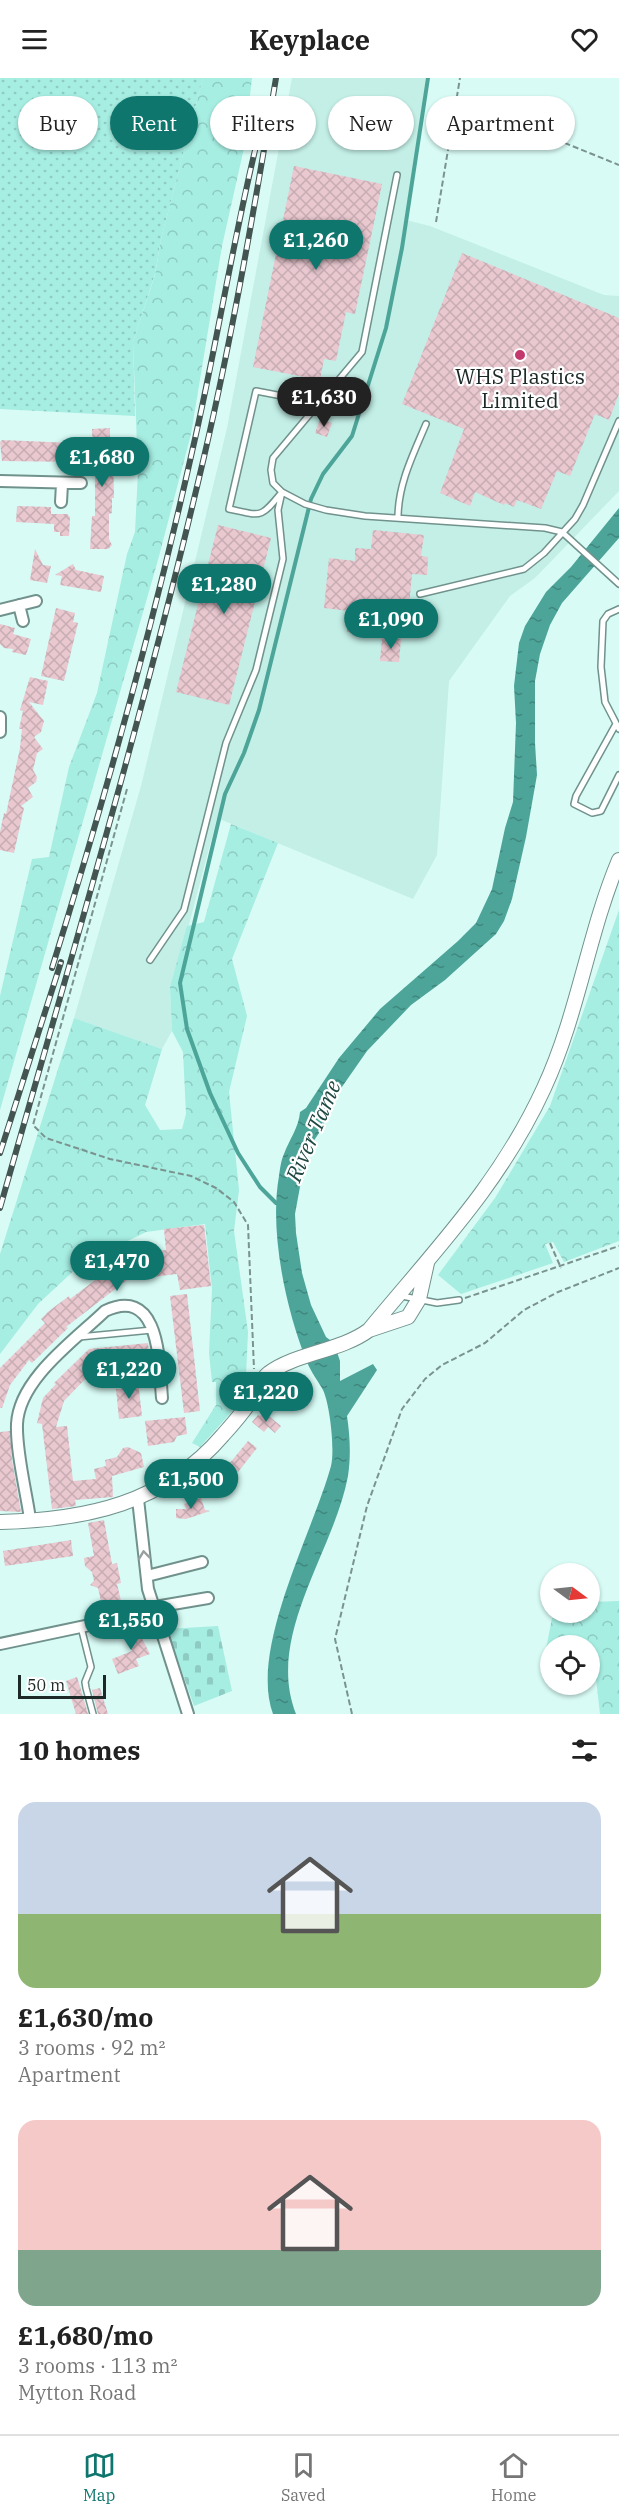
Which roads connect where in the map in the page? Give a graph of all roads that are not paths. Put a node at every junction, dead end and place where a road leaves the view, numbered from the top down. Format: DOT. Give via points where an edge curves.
graph roads {
  1 [pos="398,175"];
  2 [pos="319,403"];
  3 [pos="619,421"];
  4 [pos="426,424"];
  5 [pos="0,481"];
  6 [pos="81,483"];
  7 [pos="62,484"];
  8 [pos="282,492"];
  9 [pos="61,502"];
  10 [pos="398,518"];
  11 [pos="562,532"];
  12 [pos="619,584"];
  13 [pos="420,594"];
  14 [pos="36,601"];
  15 [pos="19,606"];
  16 [pos="619,609"];
  17 [pos="0,610"];
  18 [pos="23,621"];
  19 [pos="0,717"];
  20 [pos="617,727"];
  21 [pos="0,732"];
  22 [pos="619,775"];
  23 [pos="619,860"];
  24 [pos="150,960"];
  25 [pos="427,1261"];
  26 [pos="398,1296"];
  27 [pos="419,1299"];
  28 [pos="459,1300"];
  29 [pos="154,1330"];
  30 [pos="369,1330"];
  31 [pos="79,1336"];
  32 [pos="162,1398"];
  33 [pos="138,1499"];
  34 [pos="30,1520"];
  35 [pos="0,1522"];
  36 [pos="202,1562"];
  37 [pos="147,1576"];
  38 [pos="208,1598"];
  39 [pos="155,1609"];
  40 [pos="81,1627"];
  41 [pos="0,1644"];
  42 [pos="93,1714"];
  43 [pos="188,1714"];
  1 -- 2 [label="lane" via="365,343 355,363"];
  2 -- 8 [label="lane" via="273,458 273,483"];
  2 -- 8 [label="lane" via="256,391 229,509 258,515"];
  3 -- 11 [label="lane" via="584,505"];
  4 -- 10 [label="lane" via="398,496"];
  5 -- 7 [label="street"];
  6 -- 7 [label="street"];
  7 -- 9 [label="street"];
  8 -- 10 [label="lane" via="326,510"];
  8 -- 24 [label="lane" via="278,510 283,559 256,670 226,743 184,910"];
  10 -- 11 [label="lane"];
  11 -- 12 [label="lane"];
  11 -- 13 [label="lane" via="524,569"];
  14 -- 15 [label="street"];
  15 -- 17 [label="street"];
  15 -- 18 [label="street"];
  16 -- 20 [label="lane" via="603,621 601,667 605,702"];
  19 -- 21 [label="street"];
  20 -- 22 [label="lane" via="574,804 592,813 600,811"];
  23 -- 25 [label="street" via="545,1087 487,1187"];
  25 -- 26 [label="street"];
  25 -- 27 [label="street"];
  26 -- 27 [label="lane"];
  26 -- 30 [label="street"];
  27 -- 28 [label="lane" via="437,1303"];
  27 -- 30 [label="street" via="408,1317"];
  29 -- 31 [label="lane"];
  29 -- 31 [label="street" via="143,1313 118,1307 105,1311"];
  29 -- 32 [label="street"];
  30 -- 33 [label="street" via="356,1339 270,1372 221,1438 166,1485"];
  31 -- 34 [label="street" via="38,1376 22,1403 17,1431"];
  33 -- 34 [label="street" via="95,1512"];
  37 -- 33 [label="street, one-way"];
  34 -- 35 [label="street"];
  36 -- 37 [label="street"];
  37 -- 39 [label="street"];
  38 -- 39 [label="street"];
  39 -- 40 [label="street"];
  39 -- 43 [label="street"];
  40 -- 41 [label="street"];
  40 -- 42 [label="lane" via="91,1667 85,1682"];
}
